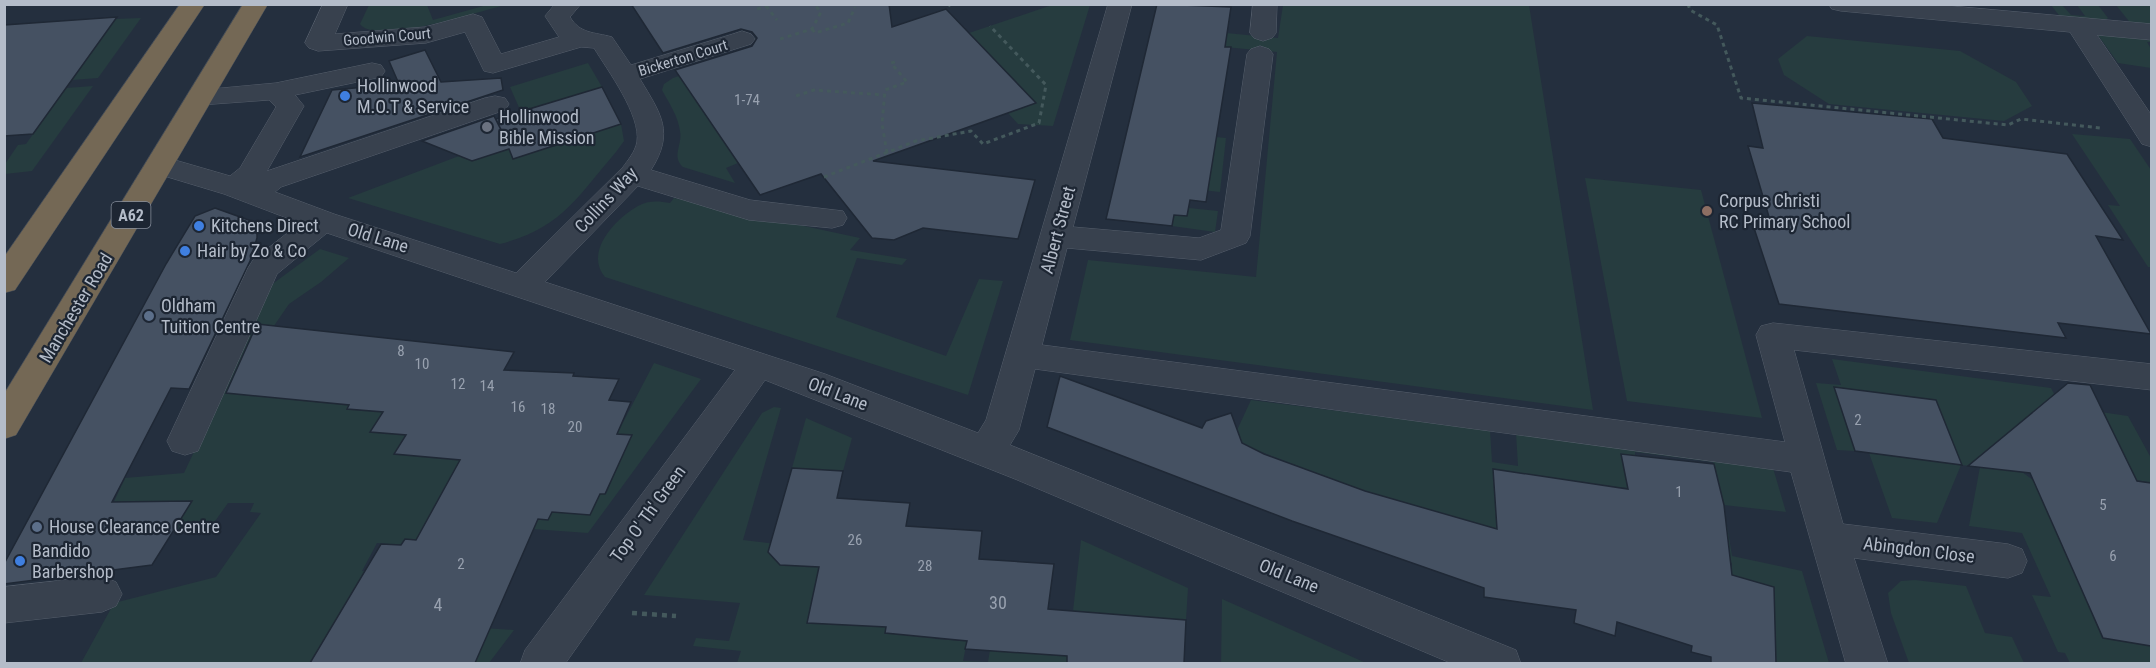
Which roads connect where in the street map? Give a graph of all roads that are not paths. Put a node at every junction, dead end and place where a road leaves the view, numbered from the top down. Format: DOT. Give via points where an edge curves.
graph roads {
  1 [pos="194,4"];
  2 [pos="256,4"];
  3 [pos="336,4"];
  4 [pos="569,4"];
  5 [pos="1120,4"];
  6 [pos="1265,4"];
  7 [pos="1841,4"];
  8 [pos="2078,25"];
  9 [pos="2151,32"];
  10 [pos="742,39"];
  11 [pos="589,41"];
  12 [pos="372,71"];
  13 [pos="624,76"];
  14 [pos="276,91"];
  15 [pos="200,97"];
  16 [pos="495,104"];
  17 [pos="2147,124"];
  18 [pos="161,165"];
  19 [pos="633,174"];
  20 [pos="244,190"];
  21 [pos="832,218"];
  22 [pos="323,220"];
  23 [pos="1056,236"];
  24 [pos="4,282"];
  25 [pos="523,285"];
  26 [pos="1023,355"];
  27 [pos="757,365"];
  28 [pos="2151,369"];
  29 [pos="2151,376"];
  30 [pos="4,425"];
  31 [pos="185,441"];
  32 [pos="985,451"];
  33 [pos="1809,471"];
  34 [pos="1831,538"];
  35 [pos="2008,561"];
  36 [pos="102,594"];
  37 [pos="4,605"];
  38 [pos="540,663"];
  39 [pos="1501,663"];
  40 [pos="1867,663"];
  1 -- 24 [label="highway"];
  2 -- 15 [label="highway, Manchester Road / A62"];
  3 -- 11 [label="street, Goodwin Court" via="318,43 426,35 473,22 493,65"];
  4 -- 11 [label="street, Collins Way" via="557,16 568,35"];
  5 -- 23 [label="street, Albert Street"];
  6 -- 23 [label="street" via="1235,236 1201,249"];
  7 -- 8 [label="street"];
  8 -- 9 [label="street"];
  8 -- 17 [label="street"];
  10 -- 13 [label="street, Bickerton Court"];
  11 -- 13 [label="street, Collins Way"];
  12 -- 14 [label="street"];
  13 -- 19 [label="street, Collins Way" via="646,117 652,139"];
  14 -- 15 [label="street"];
  14 -- 20 [label="street" via="290,106"];
  15 -- 18 [label="highway, Manchester Road / A62"];
  16 -- 20 [label="street"];
  18 -- 20 [label="street, Old Lane"];
  18 -- 30 [label="highway, Manchester Road / A62"];
  19 -- 21 [label="street" via="749,210"];
  19 -- 25 [label="street, Collins Way"];
  20 -- 22 [label="street, Old Lane"];
  22 -- 25 [label="street, Old Lane"];
  22 -- 31 [label="street" via="264,268"];
  23 -- 26 [label="street, Albert Street"];
  25 -- 27 [label="street, Old Lane"];
  26 -- 32 [label="street, Albert Street" via="1001,430"];
  26 -- 33 [label="street"];
  27 -- 32 [label="street, Old Lane"];
  27 -- 38 [label="street, Top O' Th' Green"];
  28 -- 29 [label="street" via="2148,368"];
  29 -- 33 [label="street, Abingdon Close" via="1773,335"];
  32 -- 39 [label="street, Old Lane"];
  33 -- 34 [label="street, Abingdon Close"];
  34 -- 35 [label="street, Abingdon Close"];
  34 -- 40 [label="street, Abingdon Close"];
  36 -- 37 [label="street"];
}
